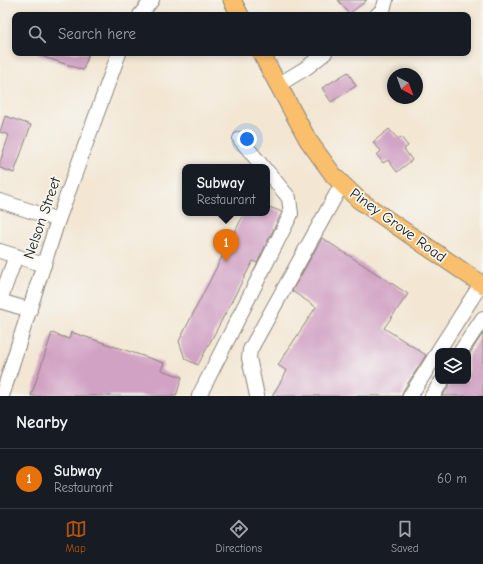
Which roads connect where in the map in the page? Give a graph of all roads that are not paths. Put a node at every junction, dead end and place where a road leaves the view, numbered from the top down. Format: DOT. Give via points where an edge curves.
graph roads {
  1 [pos="152,0"];
  2 [pos="232,0"];
  3 [pos="386,0"];
  4 [pos="142,12"];
  5 [pos="238,12"];
  6 [pos="381,12"];
  7 [pos="118,56"];
  8 [pos="263,56"];
  9 [pos="321,56"];
  10 [pos="278,85"];
  11 [pos="240,139"];
  12 [pos="261,164"];
  13 [pos="270,175"];
  14 [pos="342,184"];
  15 [pos="0,201"];
  16 [pos="58,220"];
  17 [pos="0,250"];
  18 [pos="16,256"];
  19 [pos="44,266"];
  20 [pos="482,284"];
  21 [pos="0,300"];
  22 [pos="30,310"];
  23 [pos="483,318"];
  24 [pos="440,348"];
  25 [pos="464,348"];
  26 [pos="435,356"];
  27 [pos="440,384"];
  28 [pos="2,396"];
  29 [pos="199,396"];
  30 [pos="257,396"];
  31 [pos="410,396"];
  32 [pos="432,396"];
  1 -- 4 [label="street"];
  2 -- 5 [label="main road"];
  3 -- 6 [label="street"];
  7 -- 16 [label="street, Nelson Street"];
  8 -- 10 [label="main road, Piney Grove Road"];
  9 -- 10 [label="street"];
  10 -- 14 [label="main road, Piney Grove Road" via="308,140"];
  11 -- 12 [label="street"];
  13 -- 29 [label="street" via="289,198 291,214"];
  14 -- 20 [label="main road, Piney Grove Road" via="359,200"];
  14 -- 30 [label="street" via="250,350 249,358"];
  15 -- 16 [label="street"];
  16 -- 19 [label="street, Nelson Street"];
  17 -- 18 [label="street"];
  18 -- 19 [label="street"];
  18 -- 21 [label="street"];
  19 -- 22 [label="street, Nelson Street"];
  20 -- 24 [label="street"];
  21 -- 22 [label="street"];
  22 -- 28 [label="street, Nelson Street"];
  23 -- 25 [label="street"];
  26 -- 31 [label="street"];
  27 -- 32 [label="street"];
}
